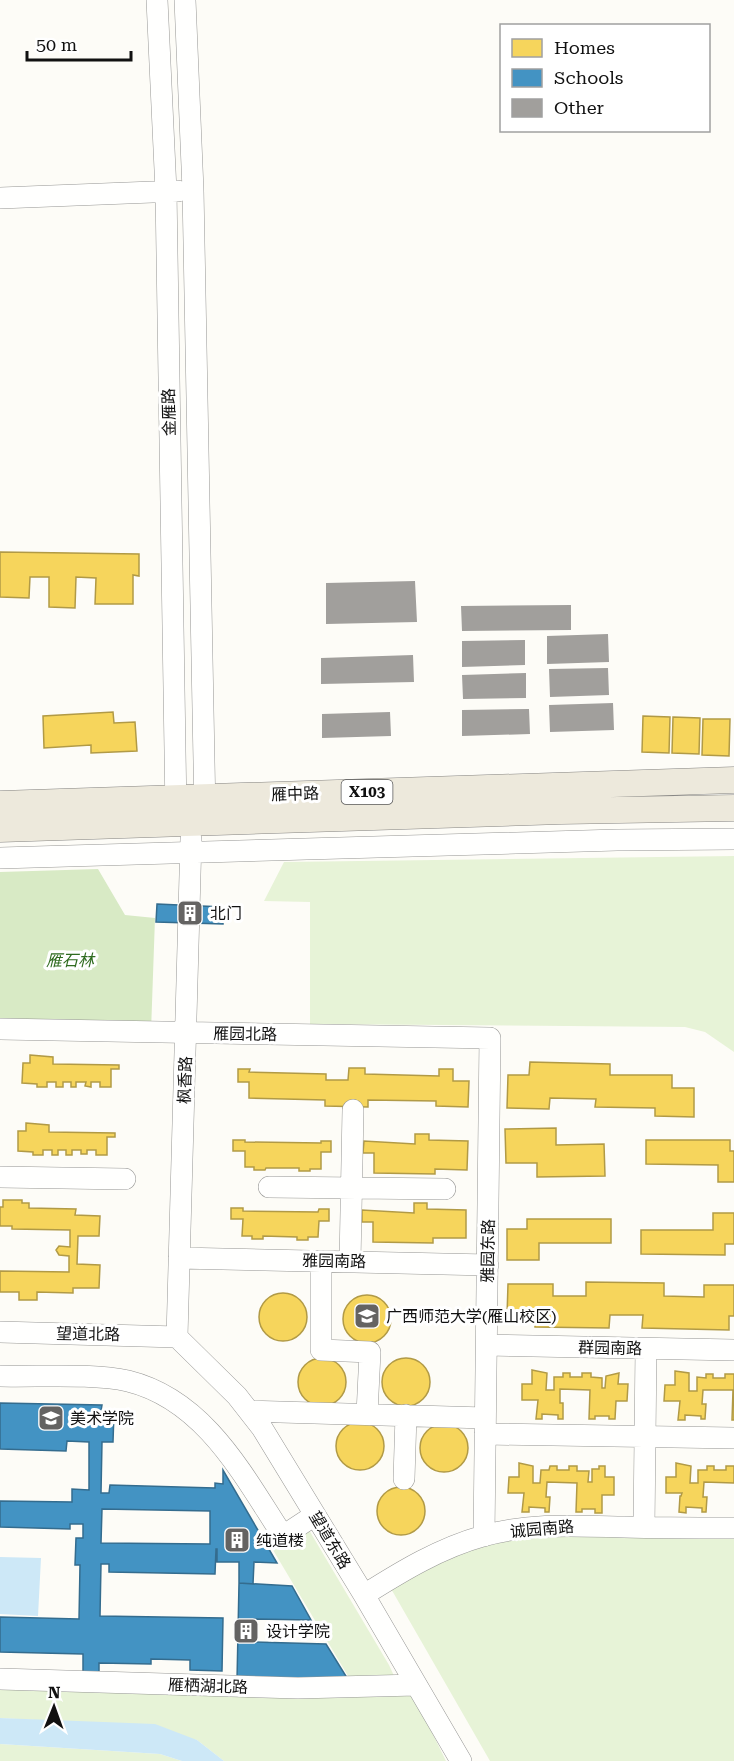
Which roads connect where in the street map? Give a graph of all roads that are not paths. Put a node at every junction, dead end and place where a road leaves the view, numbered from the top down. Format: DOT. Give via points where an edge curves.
graph roads {
  1 [pos="157,0"];
  2 [pos="185,0"];
  3 [pos="193,190"];
  4 [pos="166,191"];
  5 [pos="0,198"];
  6 [pos="734,780"];
  7 [pos="204,796"];
  8 [pos="176,797"];
  9 [pos="0,804"];
  10 [pos="734,808"];
  11 [pos="191,824"];
  12 [pos="0,830"];
  13 [pos="734,839"];
  14 [pos="191,852"];
  15 [pos="0,858"];
  16 [pos="0,1029"];
  17 [pos="187,1033"];
  18 [pos="490,1038"];
  19 [pos="353,1110"];
  20 [pos="0,1177"];
  21 [pos="126,1179"];
  22 [pos="269,1187"];
  23 [pos="352,1188"];
  24 [pos="445,1189"];
  25 [pos="179,1258"];
  26 [pos="321,1261"];
  27 [pos="350,1262"];
  28 [pos="488,1265"];
  29 [pos="0,1332"];
  30 [pos="177,1337"];
  31 [pos="487,1346"];
  32 [pos="646,1349"];
  33 [pos="734,1350"];
  34 [pos="0,1376"];
  35 [pos="249,1411"];
  36 [pos="367,1414"];
  37 [pos="406,1415"];
  38 [pos="485,1426"];
  39 [pos="645,1437"];
  40 [pos="734,1438"];
  41 [pos="404,1479"];
  42 [pos="315,1515"];
  43 [pos="644,1527"];
  44 [pos="734,1528"];
  45 [pos="484,1536"];
  46 [pos="364,1594"];
  47 [pos="0,1679"];
  48 [pos="416,1685"];
  49 [pos="461,1761"];
  1 -- 4 [label="street, 金雁路"];
  2 -- 3 [label="street, 金雁路"];
  3 -- 4 [label="street"];
  3 -- 7 [label="street, 金雁路"];
  4 -- 5 [label="street"];
  4 -- 8 [label="street, 金雁路"];
  6 -- 7 [label="main road, 雁中路 / X103"];
  7 -- 8 [label="main road, 雁中路 / X103"];
  7 -- 11 [label="street, 金雁路"];
  8 -- 9 [label="main road, 雁中路 / X103"];
  8 -- 11 [label="street, 金雁路"];
  10 -- 11 [label="main road, 雁中路 / X103"];
  11 -- 12 [label="main road, 雁中路 / X103"];
  11 -- 14 [label="street, 枫香路"];
  13 -- 14 [label="street"];
  14 -- 15 [label="street"];
  14 -- 17 [label="street, 枫香路"];
  16 -- 17 [label="street, 雁园北路"];
  17 -- 18 [label="street, 雁园北路"];
  17 -- 25 [label="street, 枫香路"];
  18 -- 28 [label="street, 雅园东路"];
  19 -- 23 [label="street"];
  20 -- 21 [label="street"];
  22 -- 23 [label="street"];
  23 -- 24 [label="street"];
  23 -- 27 [label="street"];
  25 -- 26 [label="street, 雅园南路"];
  25 -- 30 [label="street, 枫香路"];
  26 -- 27 [label="street, 雅园南路"];
  26 -- 36 [label="street" via="321,1350 370,1352"];
  27 -- 28 [label="street, 雅园南路"];
  28 -- 31 [label="street, 雅园东路"];
  29 -- 30 [label="street, 望道北路"];
  30 -- 35 [label="street, 望道东路"];
  31 -- 32 [label="street, 群园南路"];
  31 -- 38 [label="street, 雅园东路"];
  32 -- 33 [label="street, 群园南路"];
  32 -- 39 [label="street"];
  34 -- 42 [label="street" via="126,1381 163,1394 193,1414 219,1442 283,1536"];
  35 -- 36 [label="street"];
  35 -- 42 [label="street, 望道东路"];
  36 -- 37 [label="street"];
  37 -- 38 [label="street"];
  37 -- 41 [label="street"];
  38 -- 39 [label="street"];
  38 -- 45 [label="street, 雅园东路"];
  39 -- 40 [label="street"];
  39 -- 43 [label="street"];
  42 -- 46 [label="street, 望道东路"];
  43 -- 44 [label="street, 诚园南路"];
  43 -- 45 [label="street, 诚园南路" via="568,1525"];
  45 -- 46 [label="street, 诚园南路" via="443,1550"];
  46 -- 48 [label="street, 望道东路"];
  47 -- 48 [label="street, 雁栖湖北路" via="298,1688"];
  48 -- 49 [label="street, 望道东路"];
}
